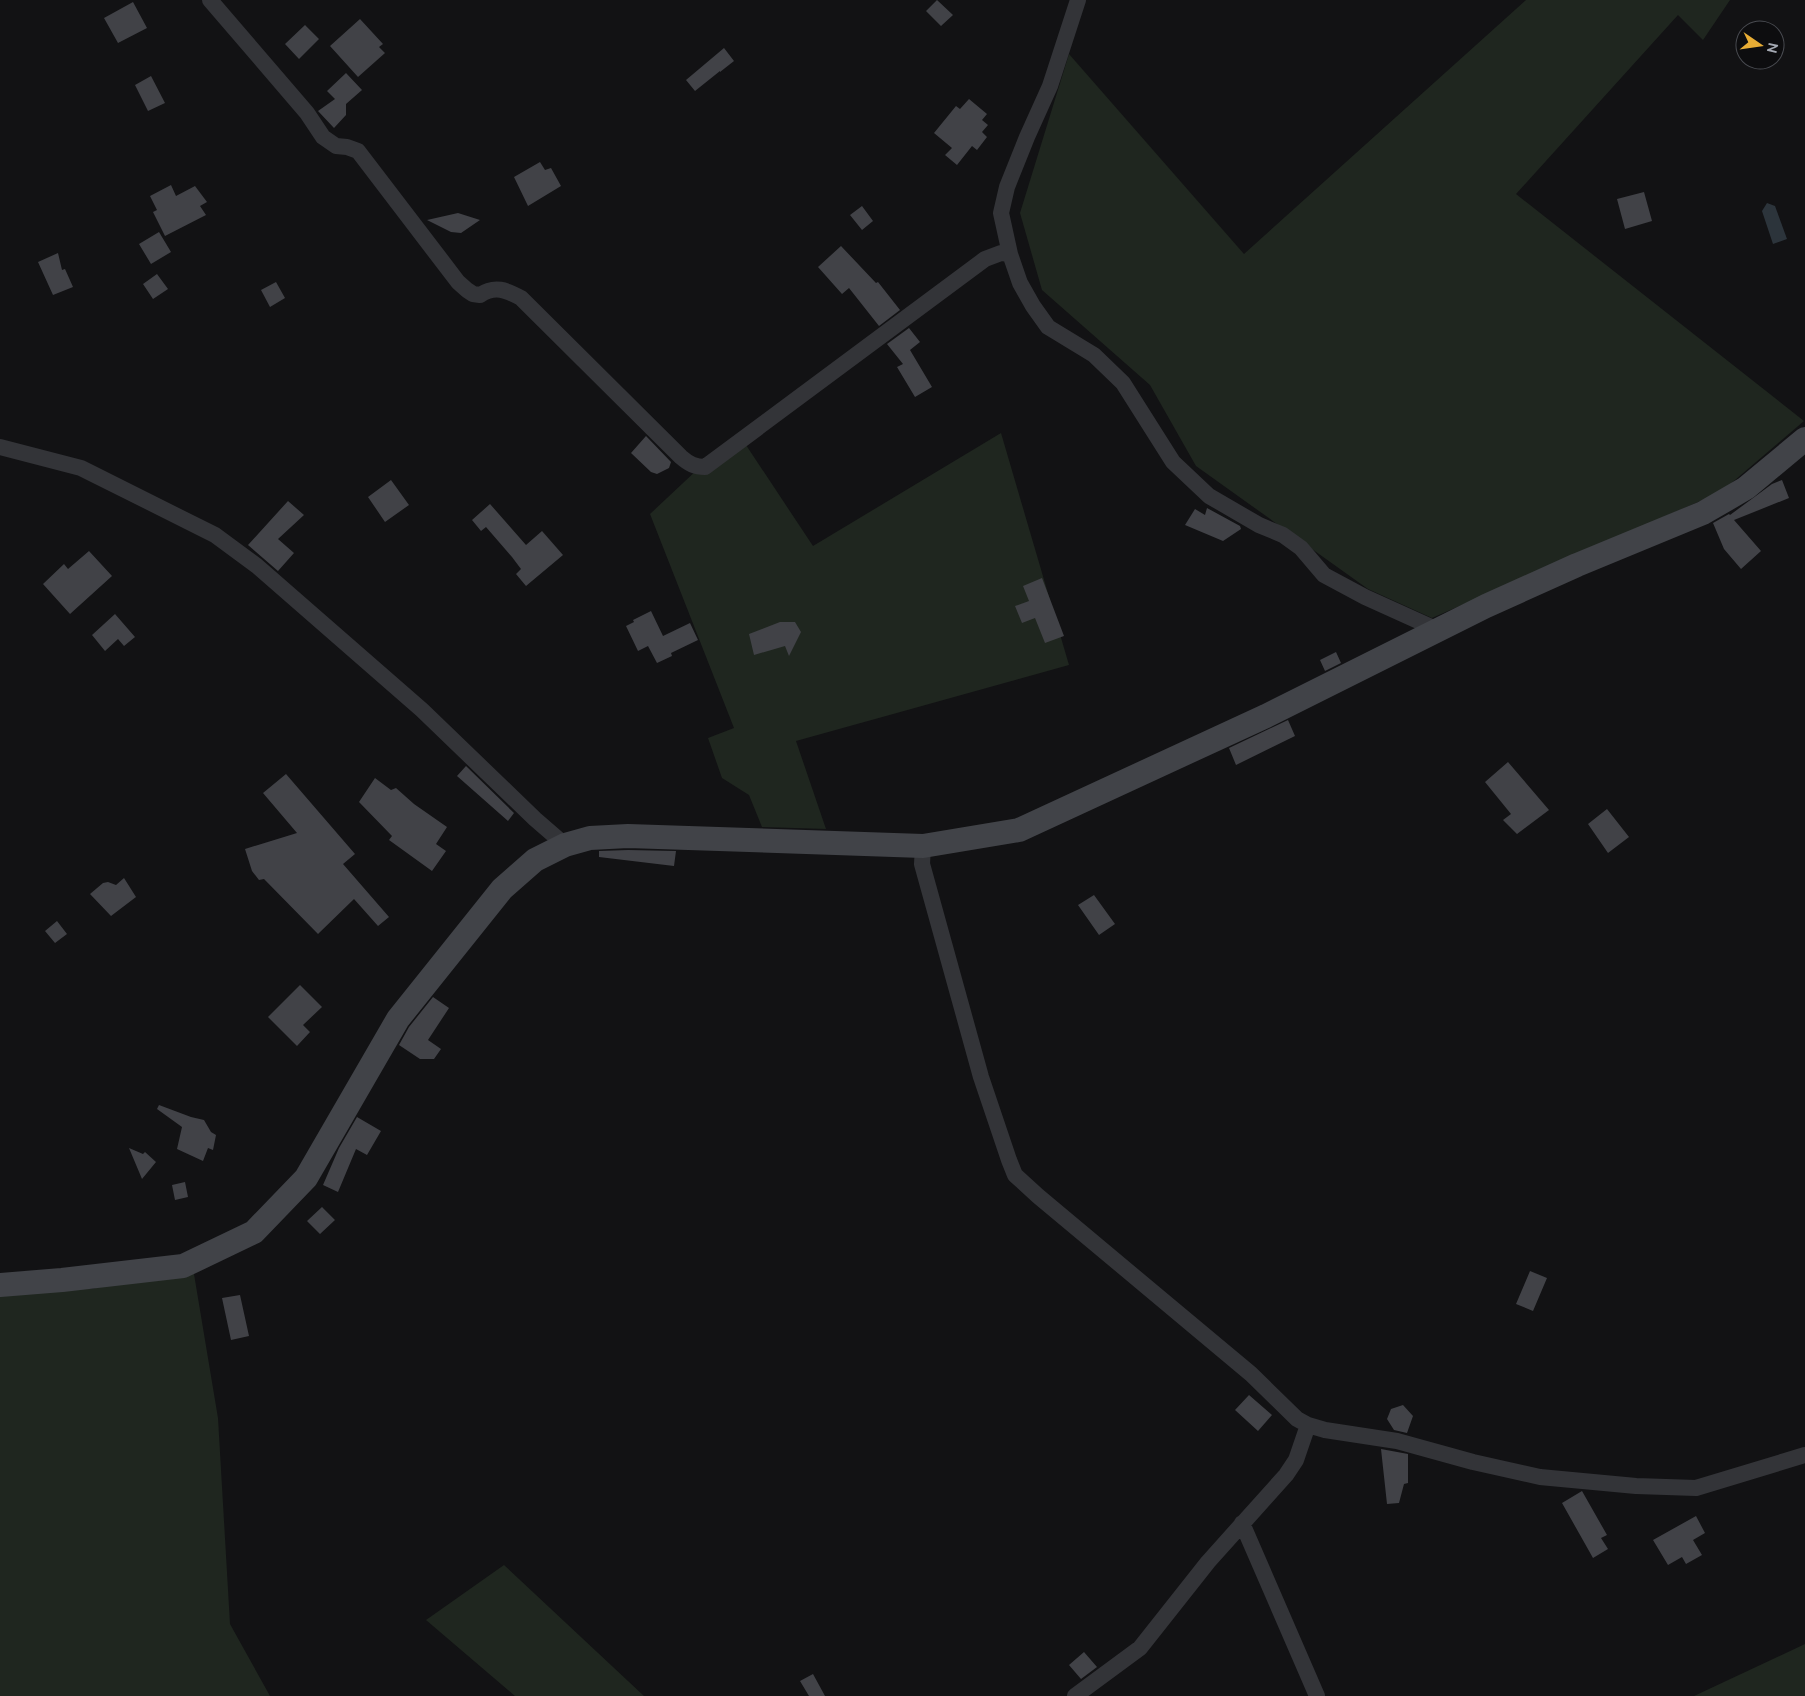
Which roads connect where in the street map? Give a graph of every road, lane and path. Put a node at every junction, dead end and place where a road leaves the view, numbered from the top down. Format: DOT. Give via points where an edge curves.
graph roads {
  1 [pos="210,0"];
  2 [pos="1078,0"];
  3 [pos="1010,254"];
  4 [pos="1805,438"];
  5 [pos="0,447"];
  6 [pos="1438,630"];
  7 [pos="565,845"];
  8 [pos="923,846"];
  9 [pos="0,1285"];
  10 [pos="1308,1425"];
  11 [pos="1805,1455"];
  12 [pos="1242,1523"];
  13 [pos="1075,1696"];
  14 [pos="1317,1696"];
  1 -- 3 [label="street" via="307,113 323,137 336,146 358,151 462,286 473,294 501,289 521,298 681,457 698,467 705,467 985,259 1001,253"];
  2 -- 3 [label="street" via="1050,86 1007,187 1001,213"];
  3 -- 6 [label="street" via="1020,283 1048,327 1094,355 1122,383 1173,462 1197,487 1259,525 1283,535 1301,548 1324,574 1365,597"];
  4 -- 6 [label="main road" via="1746,488 1703,513 1577,565"];
  5 -- 7 [label="street" via="81,468 215,535 257,566 422,710"];
  6 -- 8 [label="main road" via="1266,716 1019,830"];
  7 -- 8 [label="main road" via="590,838 628,836"];
  7 -- 9 [label="main road" via="535,860 502,889 416,996 398,1019 306,1178 254,1232 183,1266"];
  8 -- 10 [label="street" via="922,864 981,1077 1015,1175 1251,1374 1297,1419"];
  10 -- 11 [label="street" via="1397,1441 1540,1477 1636,1486 1696,1488"];
  10 -- 12 [label="street" via="1296,1460 1286,1475"];
  12 -- 13 [label="street" via="1140,1648"];
  12 -- 14 [label="street"];
}
